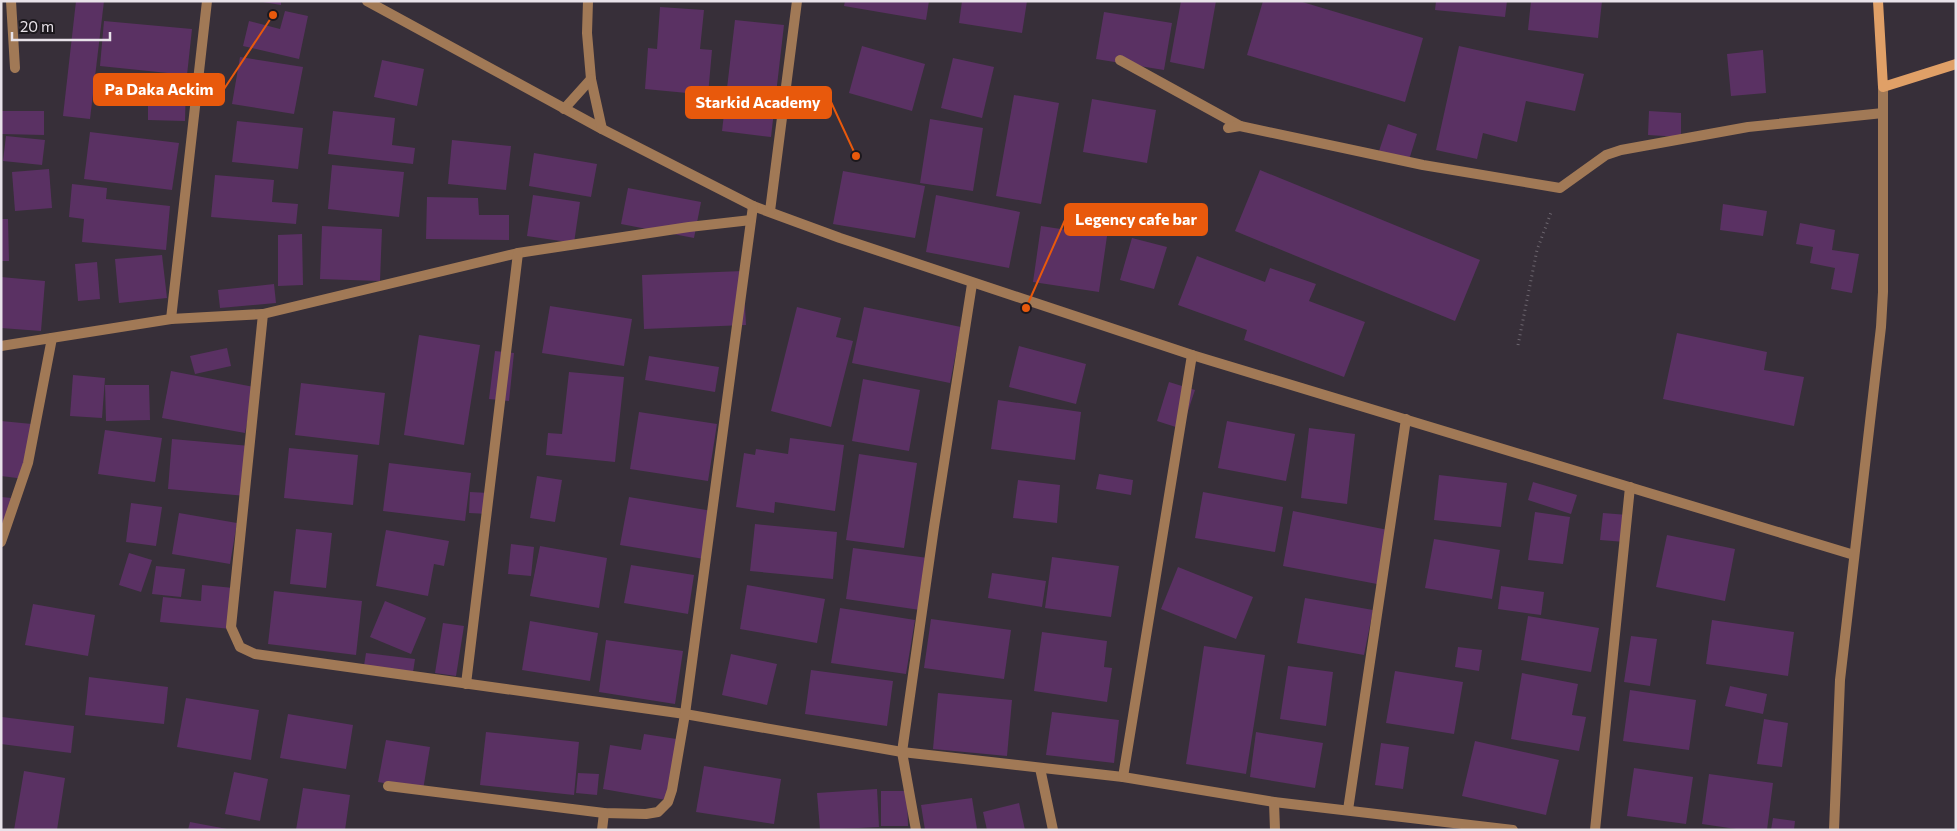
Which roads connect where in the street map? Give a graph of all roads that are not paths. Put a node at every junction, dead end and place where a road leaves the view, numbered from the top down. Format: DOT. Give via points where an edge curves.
graph roads {
  1 [pos="11,1"];
  2 [pos="207,1"];
  3 [pos="367,1"];
  4 [pos="588,1"];
  5 [pos="797,1"];
  6 [pos="1878,1"];
  7 [pos="1120,60"];
  8 [pos="1956,64"];
  9 [pos="15,68"];
  10 [pos="590,78"];
  11 [pos="1883,87"];
  12 [pos="564,109"];
  13 [pos="1883,112"];
  14 [pos="1240,126"];
  15 [pos="1228,128"];
  16 [pos="602,129"];
  17 [pos="753,206"];
  18 [pos="770,211"];
  19 [pos="752,220"];
  20 [pos="518,253"];
  21 [pos="972,284"];
  22 [pos="263,314"];
  23 [pos="171,318"];
  24 [pos="52,338"];
  25 [pos="1,346"];
  26 [pos="1192,356"];
  27 [pos="1406,419"];
  28 [pos="1630,487"];
  29 [pos="1,542"];
  30 [pos="1854,555"];
  31 [pos="466,684"];
  32 [pos="685,714"];
  33 [pos="902,752"];
  34 [pos="1040,768"];
  35 [pos="1124,776"];
  36 [pos="388,786"];
  37 [pos="1274,802"];
  38 [pos="1348,810"];
  39 [pos="604,813"];
  40 [pos="1436,825"];
  41 [pos="602,830"];
  42 [pos="916,830"];
  43 [pos="1053,830"];
  44 [pos="1274,830"];
  45 [pos="1514,830"];
  46 [pos="1595,830"];
  47 [pos="1834,830"];
  1 -- 9 [label="street"];
  2 -- 23 [label="street"];
  3 -- 12 [label="street"];
  4 -- 10 [label="street"];
  5 -- 18 [label="street"];
  6 -- 11 [label="street"];
  7 -- 14 [label="street"];
  8 -- 11 [label="street"];
  10 -- 12 [label="street"];
  10 -- 16 [label="street"];
  11 -- 13 [label="street"];
  12 -- 16 [label="street"];
  13 -- 14 [label="street" via="1748,127 1621,150 1606,155 1560,188 1423,165"];
  13 -- 30 [label="street" via="1881,327"];
  14 -- 15 [label="street"];
  16 -- 17 [label="street"];
  17 -- 18 [label="street"];
  17 -- 19 [label="street"];
  18 -- 21 [label="street"];
  19 -- 20 [label="street"];
  19 -- 32 [label="street"];
  20 -- 22 [label="street"];
  20 -- 31 [label="street"];
  21 -- 26 [label="street"];
  21 -- 33 [label="street"];
  22 -- 23 [label="street"];
  22 -- 31 [label="street" via="232,608 231,627 240,647 255,654"];
  23 -- 24 [label="street"];
  24 -- 25 [label="street"];
  24 -- 29 [label="street" via="28,463"];
  26 -- 27 [label="street"];
  26 -- 35 [label="street"];
  27 -- 28 [label="street"];
  27 -- 38 [label="street"];
  28 -- 30 [label="street"];
  28 -- 46 [label="street"];
  30 -- 47 [label="street" via="1840,680"];
  31 -- 32 [label="street"];
  32 -- 33 [label="street"];
  32 -- 39 [label="street" via="668,802 658,812"];
  33 -- 34 [label="street"];
  33 -- 42 [label="street"];
  34 -- 35 [label="street"];
  34 -- 43 [label="street"];
  35 -- 37 [label="street"];
  36 -- 39 [label="street"];
  37 -- 38 [label="street"];
  37 -- 44 [label="street"];
  38 -- 40 [label="street"];
  39 -- 41 [label="street"];
  40 -- 45 [label="street"];
}
